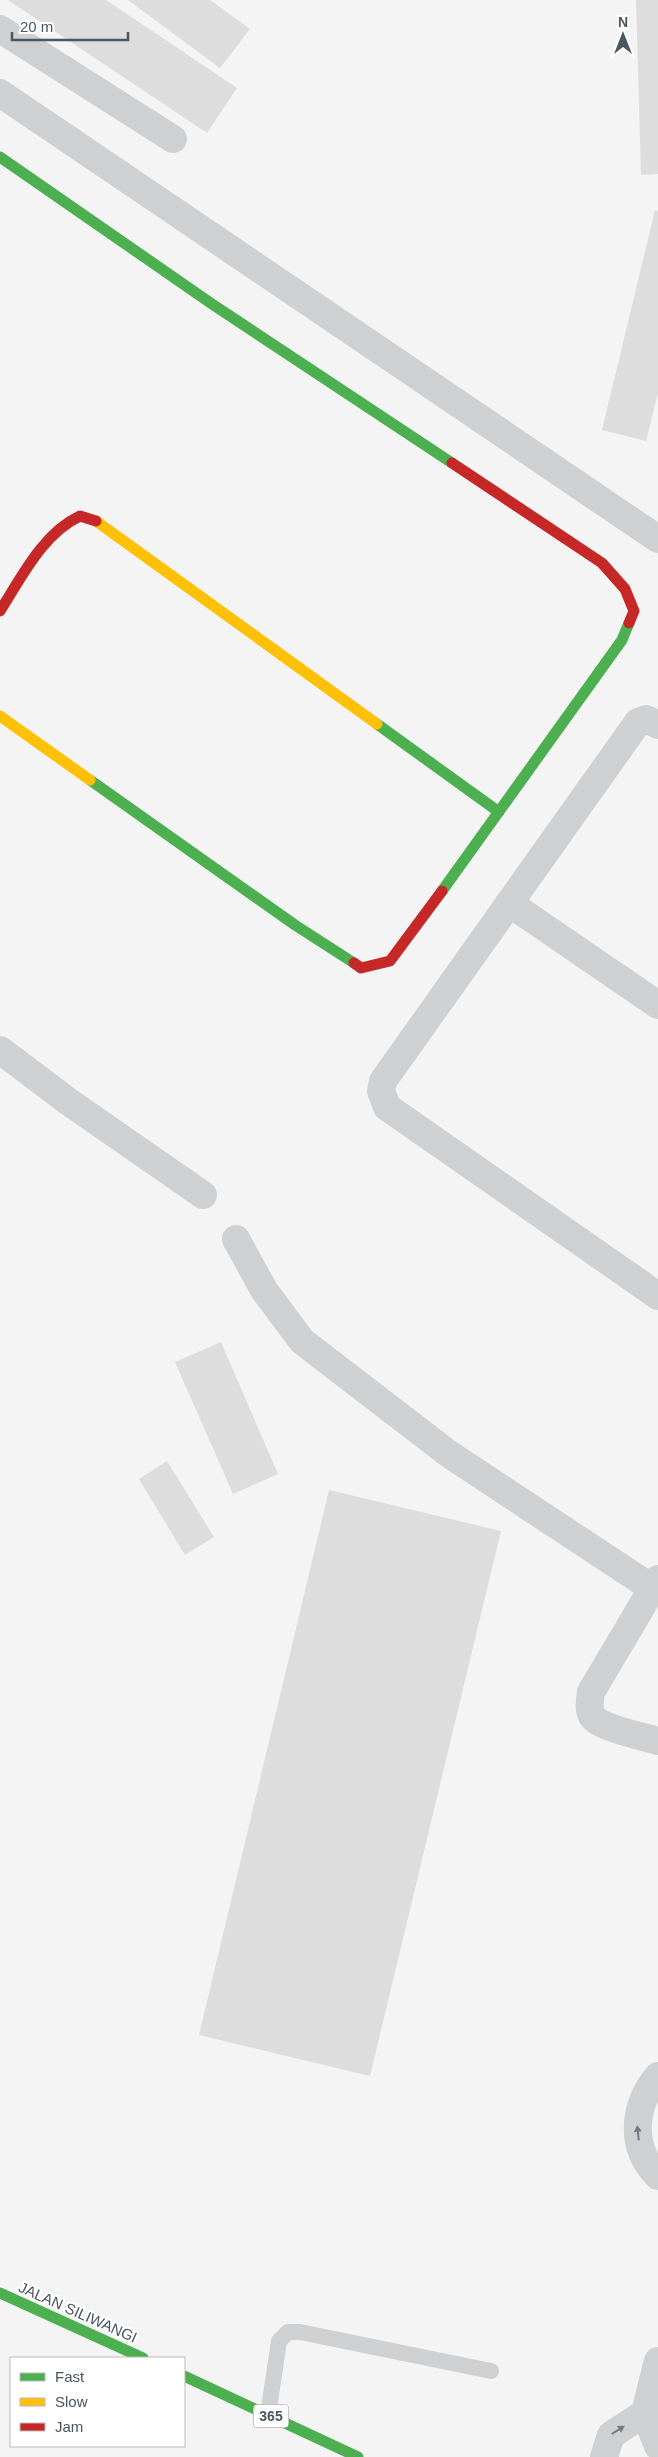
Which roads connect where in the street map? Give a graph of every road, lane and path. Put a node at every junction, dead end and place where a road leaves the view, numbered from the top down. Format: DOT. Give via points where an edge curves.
graph roads {
  1 [pos="0,29"];
  2 [pos="0,93"];
  3 [pos="172,139"];
  4 [pos="0,157"];
  5 [pos="658,539"];
  6 [pos="0,612"];
  7 [pos="0,716"];
  8 [pos="658,725"];
  9 [pos="499,812"];
  10 [pos="509,903"];
  11 [pos="658,1005"];
  12 [pos="0,1050"];
  13 [pos="203,1195"];
  14 [pos="236,1239"];
  15 [pos="658,1296"];
  16 [pos="656,1586"];
  17 [pos="658,1741"];
  18 [pos="658,2076"];
  19 [pos="658,2176"];
  20 [pos="0,2293"];
  21 [pos="141,2357"];
  22 [pos="658,2361"];
  23 [pos="491,2371"];
  24 [pos="185,2376"];
  25 [pos="645,2413"];
  26 [pos="268,2415"];
  27 [pos="658,2446"];
  28 [pos="358,2457"];
  29 [pos="604,2457"];
  1 -- 3 [label="street"];
  2 -- 5 [label="street"];
  4 -- 9 [label="street" via="212,304 602,563 625,589 634,611 622,640"];
  6 -- 9 [label="street" via="45,545 63,526 81,516 92,518"];
  7 -- 9 [label="street" via="295,925 361,968 390,961"];
  8 -- 10 [label="street" via="646,719 638,722"];
  10 -- 11 [label="street"];
  10 -- 15 [label="street" via="383,1081 382,1100 387,1107"];
  12 -- 13 [label="street"];
  14 -- 16 [label="street" via="264,1290 302,1341 449,1454"];
  16 -- 17 [label="street" via="591,1692 589,1706 592,1717 600,1724"];
  19 -- 18 [label="street, one-way" via="646,2161 637,2132 641,2100"];
  20 -- 21 [label="street, JALAN SILIWANGI"];
  22 -- 25 [label="street"];
  23 -- 26 [label="lane" via="288,2332 279,2341"];
  24 -- 26 [label="street, 365"];
  25 -- 27 [label="street"];
  29 -- 25 [label="street, one-way" via="610,2435"];
  26 -- 28 [label="street, 365"];
}
